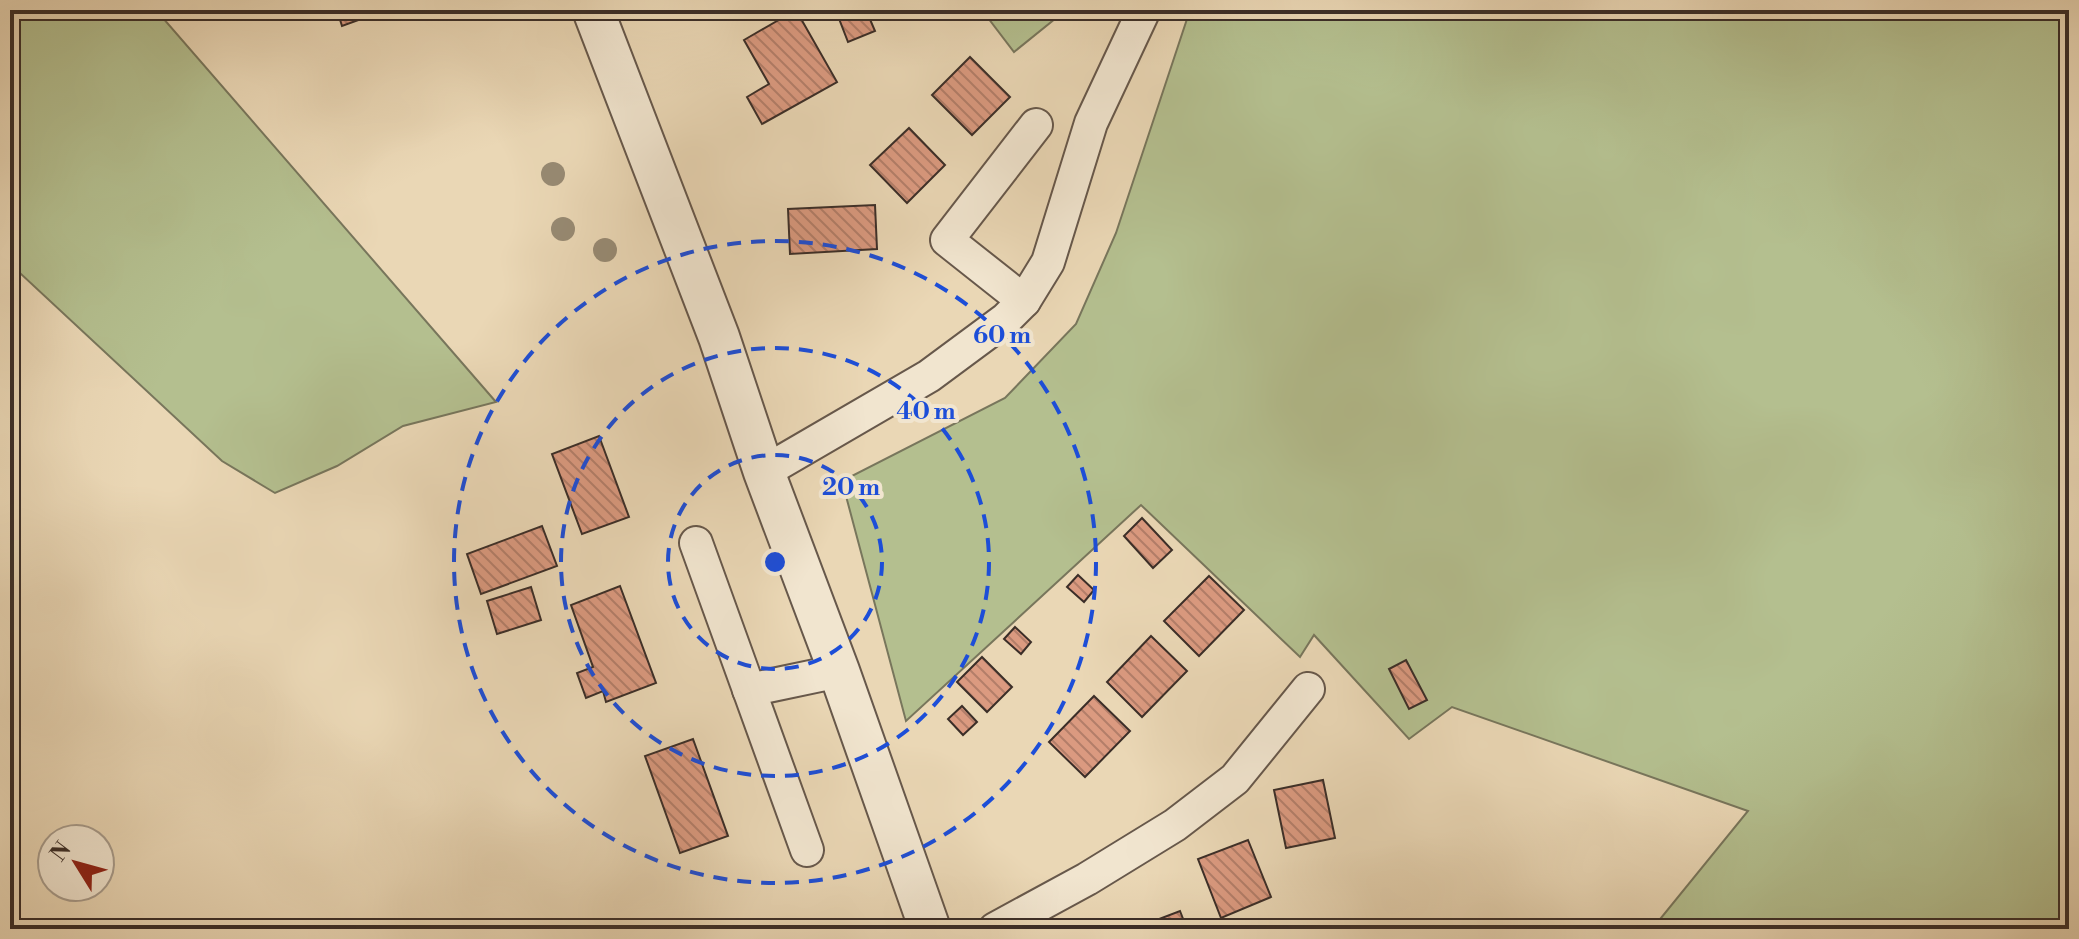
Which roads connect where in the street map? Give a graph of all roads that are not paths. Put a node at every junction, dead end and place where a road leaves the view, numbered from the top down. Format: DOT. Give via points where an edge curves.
graph roads {
  1 [pos="593,10"];
  2 [pos="1144,10"];
  3 [pos="1036,125"];
  4 [pos="1024,301"];
  5 [pos="764,472"];
  6 [pos="696,543"];
  7 [pos="839,671"];
  8 [pos="1308,689"];
  9 [pos="749,690"];
  10 [pos="807,850"];
  11 [pos="930,929"];
  12 [pos="995,929"];
  1 -- 5 [label="street" via="719,337"];
  2 -- 4 [label="street" via="1091,123 1048,262"];
  3 -- 4 [label="street" via="947,240"];
  4 -- 5 [label="street" via="929,376"];
  5 -- 7 [label="street"];
  6 -- 9 [label="street"];
  7 -- 9 [label="street"];
  7 -- 11 [label="street"];
  8 -- 12 [label="street" via="1235,779 1211,798 1099,872"];
  9 -- 10 [label="street"];
}
